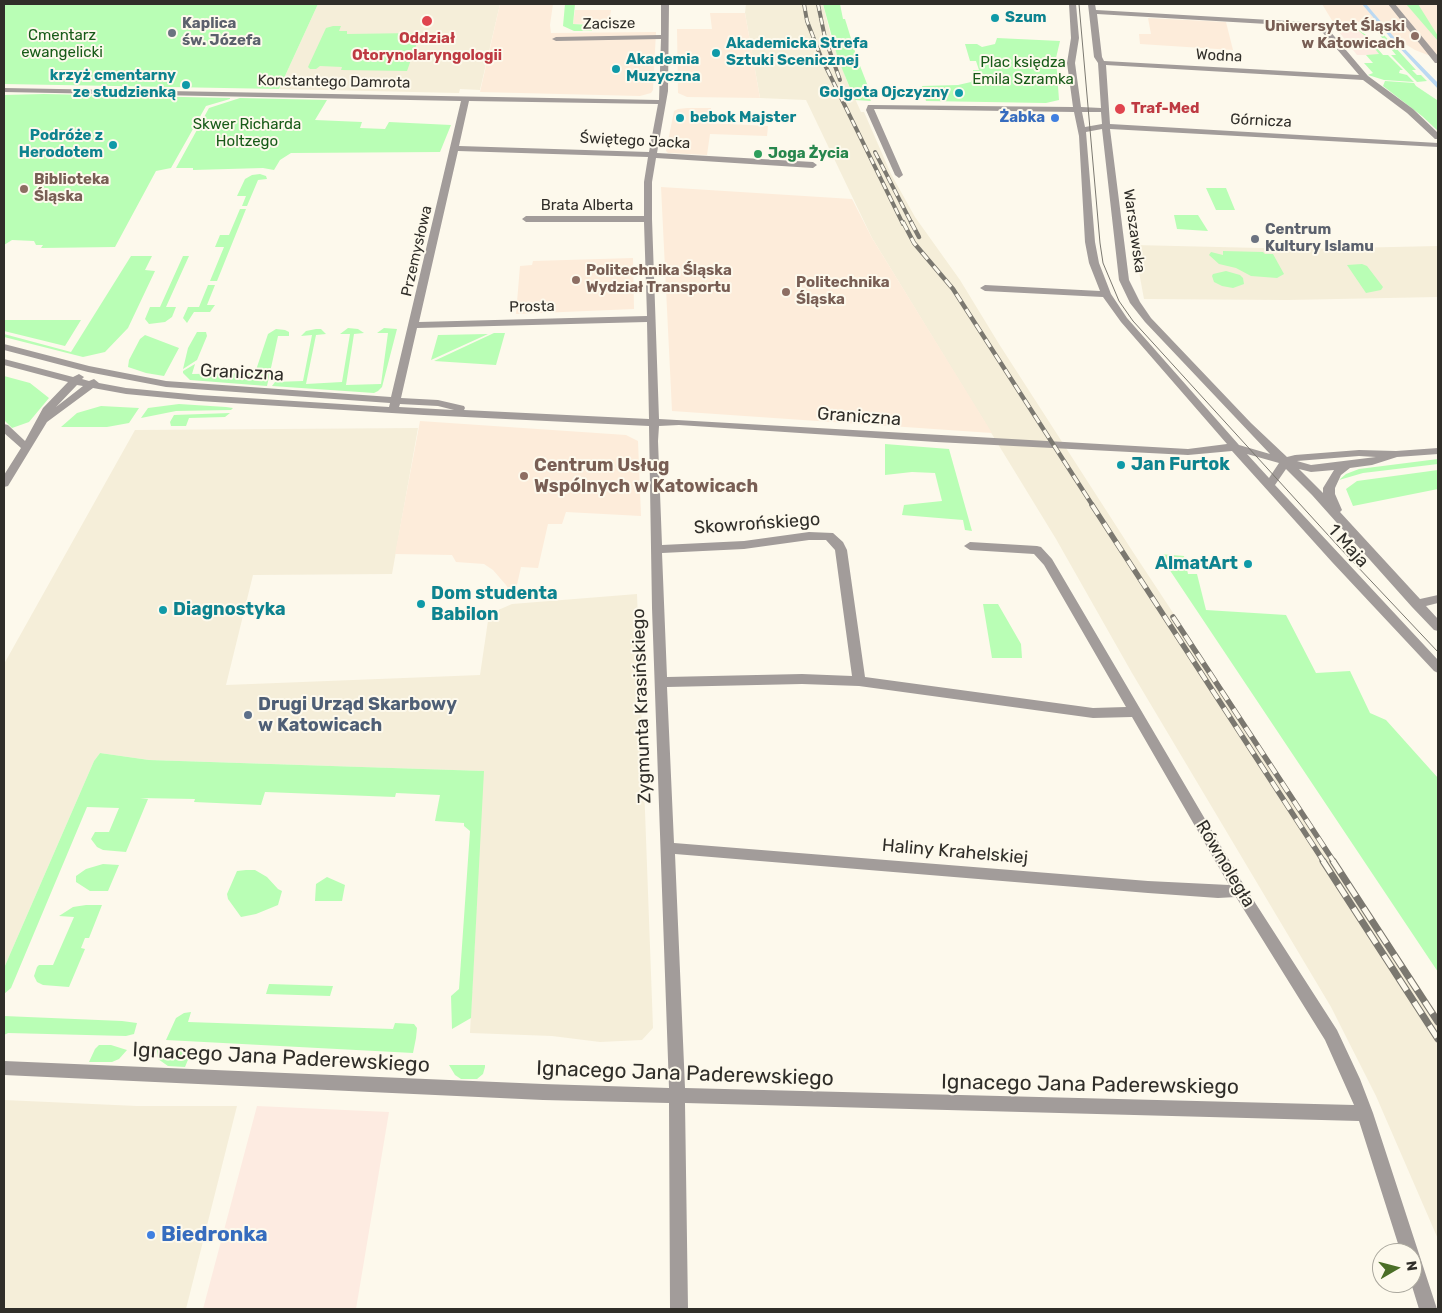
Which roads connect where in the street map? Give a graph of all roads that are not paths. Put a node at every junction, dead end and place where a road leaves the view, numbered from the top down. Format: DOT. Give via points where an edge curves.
graph roads {
  1 [pos="665,4"];
  2 [pos="1072,4"];
  3 [pos="1391,4"];
  4 [pos="1093,8"];
  5 [pos="664,37"];
  6 [pos="556,38"];
  7 [pos="1438,61"];
  8 [pos="1102,64"];
  9 [pos="1365,78"];
  10 [pos="4,90"];
  11 [pos="466,98"];
  12 [pos="663,102"];
  13 [pos="1077,110"];
  14 [pos="1105,110"];
  15 [pos="1106,126"];
  16 [pos="1082,130"];
  17 [pos="1438,137"];
  18 [pos="1438,145"];
  19 [pos="455,148"];
  20 [pos="653,156"];
  21 [pos="813,165"];
  22 [pos="899,175"];
  23 [pos="526,219"];
  24 [pos="648,219"];
  25 [pos="985,288"];
  26 [pos="1106,294"];
  27 [pos="651,319"];
  28 [pos="414,325"];
  29 [pos="4,347"];
  30 [pos="4,362"];
  31 [pos="88,369"];
  32 [pos="106,373"];
  33 [pos="75,381"];
  34 [pos="92,385"];
  35 [pos="395,405"];
  36 [pos="654,422"];
  37 [pos="41,424"];
  38 [pos="4,427"];
  39 [pos="1252,430"];
  40 [pos="26,447"];
  41 [pos="1235,447"];
  42 [pos="1438,451"];
  43 [pos="1396,454"];
  44 [pos="1285,462"];
  45 [pos="1346,466"];
  46 [pos="4,483"];
  47 [pos="1270,484"];
  48 [pos="1342,522"];
  49 [pos="970,546"];
  50 [pos="657,549"];
  51 [pos="1438,599"];
  52 [pos="1416,604"];
  53 [pos="1438,627"];
  54 [pos="1438,668"];
  55 [pos="859,681"];
  56 [pos="662,682"];
  57 [pos="1135,712"];
  58 [pos="668,848"];
  59 [pos="1240,891"];
  60 [pos="4,1068"];
  61 [pos="677,1096"];
  62 [pos="1365,1112"];
  63 [pos="1407,1243"];
  64 [pos="1422,1290"];
  65 [pos="679,1309"];
  66 [pos="1428,1309"];
  1 -- 5 [label="street, Zygmunta Krasińskiego"];
  2 -- 13 [label="street" via="1075,38 1071,63"];
  3 -- 7 [label="street"];
  4 -- 8 [label="street, Warszawska" via="1098,57"];
  4 -- 9 [label="street" via="1320,25"];
  5 -- 6 [label="street, Zacisze"];
  5 -- 12 [label="street, Zygmunta Krasińskiego"];
  8 -- 9 [label="street, Wodna"];
  8 -- 14 [label="street, Warszawska"];
  9 -- 17 [label="street" via="1410,111"];
  10 -- 11 [label="street, Konstantego Damrota"];
  11 -- 12 [label="street, Konstantego Damrota"];
  11 -- 19 [label="street, Przemysłowa"];
  12 -- 20 [label="street, Zygmunta Krasińskiego"];
  13 -- 14 [label="street"];
  13 -- 15 [label="street"];
  13 -- 16 [label="street"];
  13 -- 22 [label="street" via="871,107"];
  14 -- 15 [label="street, Warszawska"];
  15 -- 16 [label="street, Górnicza"];
  15 -- 18 [label="street, Górnicza"];
  15 -- 39 [label="street, Warszawska" via="1124,280 1148,320"];
  16 -- 26 [label="street" via="1090,242"];
  19 -- 20 [label="street, Świętego Jacka"];
  19 -- 28 [label="street, Przemysłowa"];
  20 -- 21 [label="street, Świętego Jacka"];
  20 -- 24 [label="street, Zygmunta Krasińskiego" via="648,182"];
  23 -- 24 [label="street, Brata Alberta"];
  24 -- 27 [label="street, Zygmunta Krasińskiego"];
  25 -- 26 [label="street"];
  26 -- 41 [label="street" via="1143,344"];
  27 -- 28 [label="street, Prosta"];
  27 -- 36 [label="street, Zygmunta Krasińskiego"];
  28 -- 35 [label="street, Przemysłowa"];
  29 -- 31 [label="street, Graniczna"];
  30 -- 33 [label="street, Graniczna"];
  31 -- 32 [label="street, Graniczna"];
  31 -- 33 [label="street"];
  32 -- 34 [label="street"];
  32 -- 35 [label="street, Graniczna" via="197,388"];
  33 -- 34 [label="street, Graniczna"];
  33 -- 37 [label="street" via="51,405"];
  34 -- 35 [label="street, Graniczna" via="158,395"];
  34 -- 37 [label="street"];
  35 -- 36 [label="street, Graniczna" via="482,414"];
  36 -- 41 [label="street, Graniczna" via="1188,452"];
  36 -- 50 [label="street, Zygmunta Krasińskiego"];
  37 -- 40 [label="street"];
  38 -- 40 [label="street"];
  39 -- 41 [label="street"];
  39 -- 44 [label="street, Warszawska"];
  40 -- 46 [label="street"];
  41 -- 44 [label="street"];
  41 -- 47 [label="street, 1 Maja"];
  42 -- 43 [label="street"];
  43 -- 44 [label="street" via="1359,453 1295,458"];
  43 -- 45 [label="street"];
  44 -- 45 [label="street" via="1311,469"];
  44 -- 47 [label="street"];
  44 -- 48 [label="street, 1 Maja"];
  45 -- 48 [label="street" via="1337,473 1329,488"];
  47 -- 54 [label="street, 1 Maja"];
  48 -- 52 [label="street, 1 Maja"];
  49 -- 57 [label="street, Równoległa" via="1037,550 1048,562"];
  50 -- 55 [label="street, Skowrońskiego" via="744,545 829,536 841,550"];
  50 -- 56 [label="street, Zygmunta Krasińskiego"];
  51 -- 52 [label="street"];
  52 -- 53 [label="street, 1 Maja"];
  55 -- 56 [label="street"];
  55 -- 57 [label="street" via="1093,714"];
  56 -- 58 [label="street, Zygmunta Krasińskiego"];
  57 -- 59 [label="street, Równoległa"];
  58 -- 59 [label="street, Haliny Krahelskiej" via="1178,889"];
  58 -- 61 [label="street, Zygmunta Krasińskiego"];
  59 -- 62 [label="street, Równoległa" via="1330,1035"];
  60 -- 61 [label="street, Ignacego Jana Paderewskiego"];
  61 -- 62 [label="street, Ignacego Jana Paderewskiego"];
  61 -- 65 [label="street, Zygmunta Krasińskiego"];
  62 -- 63 [label="street, Równoległa"];
  64 -- 66 [label="street"];
}
